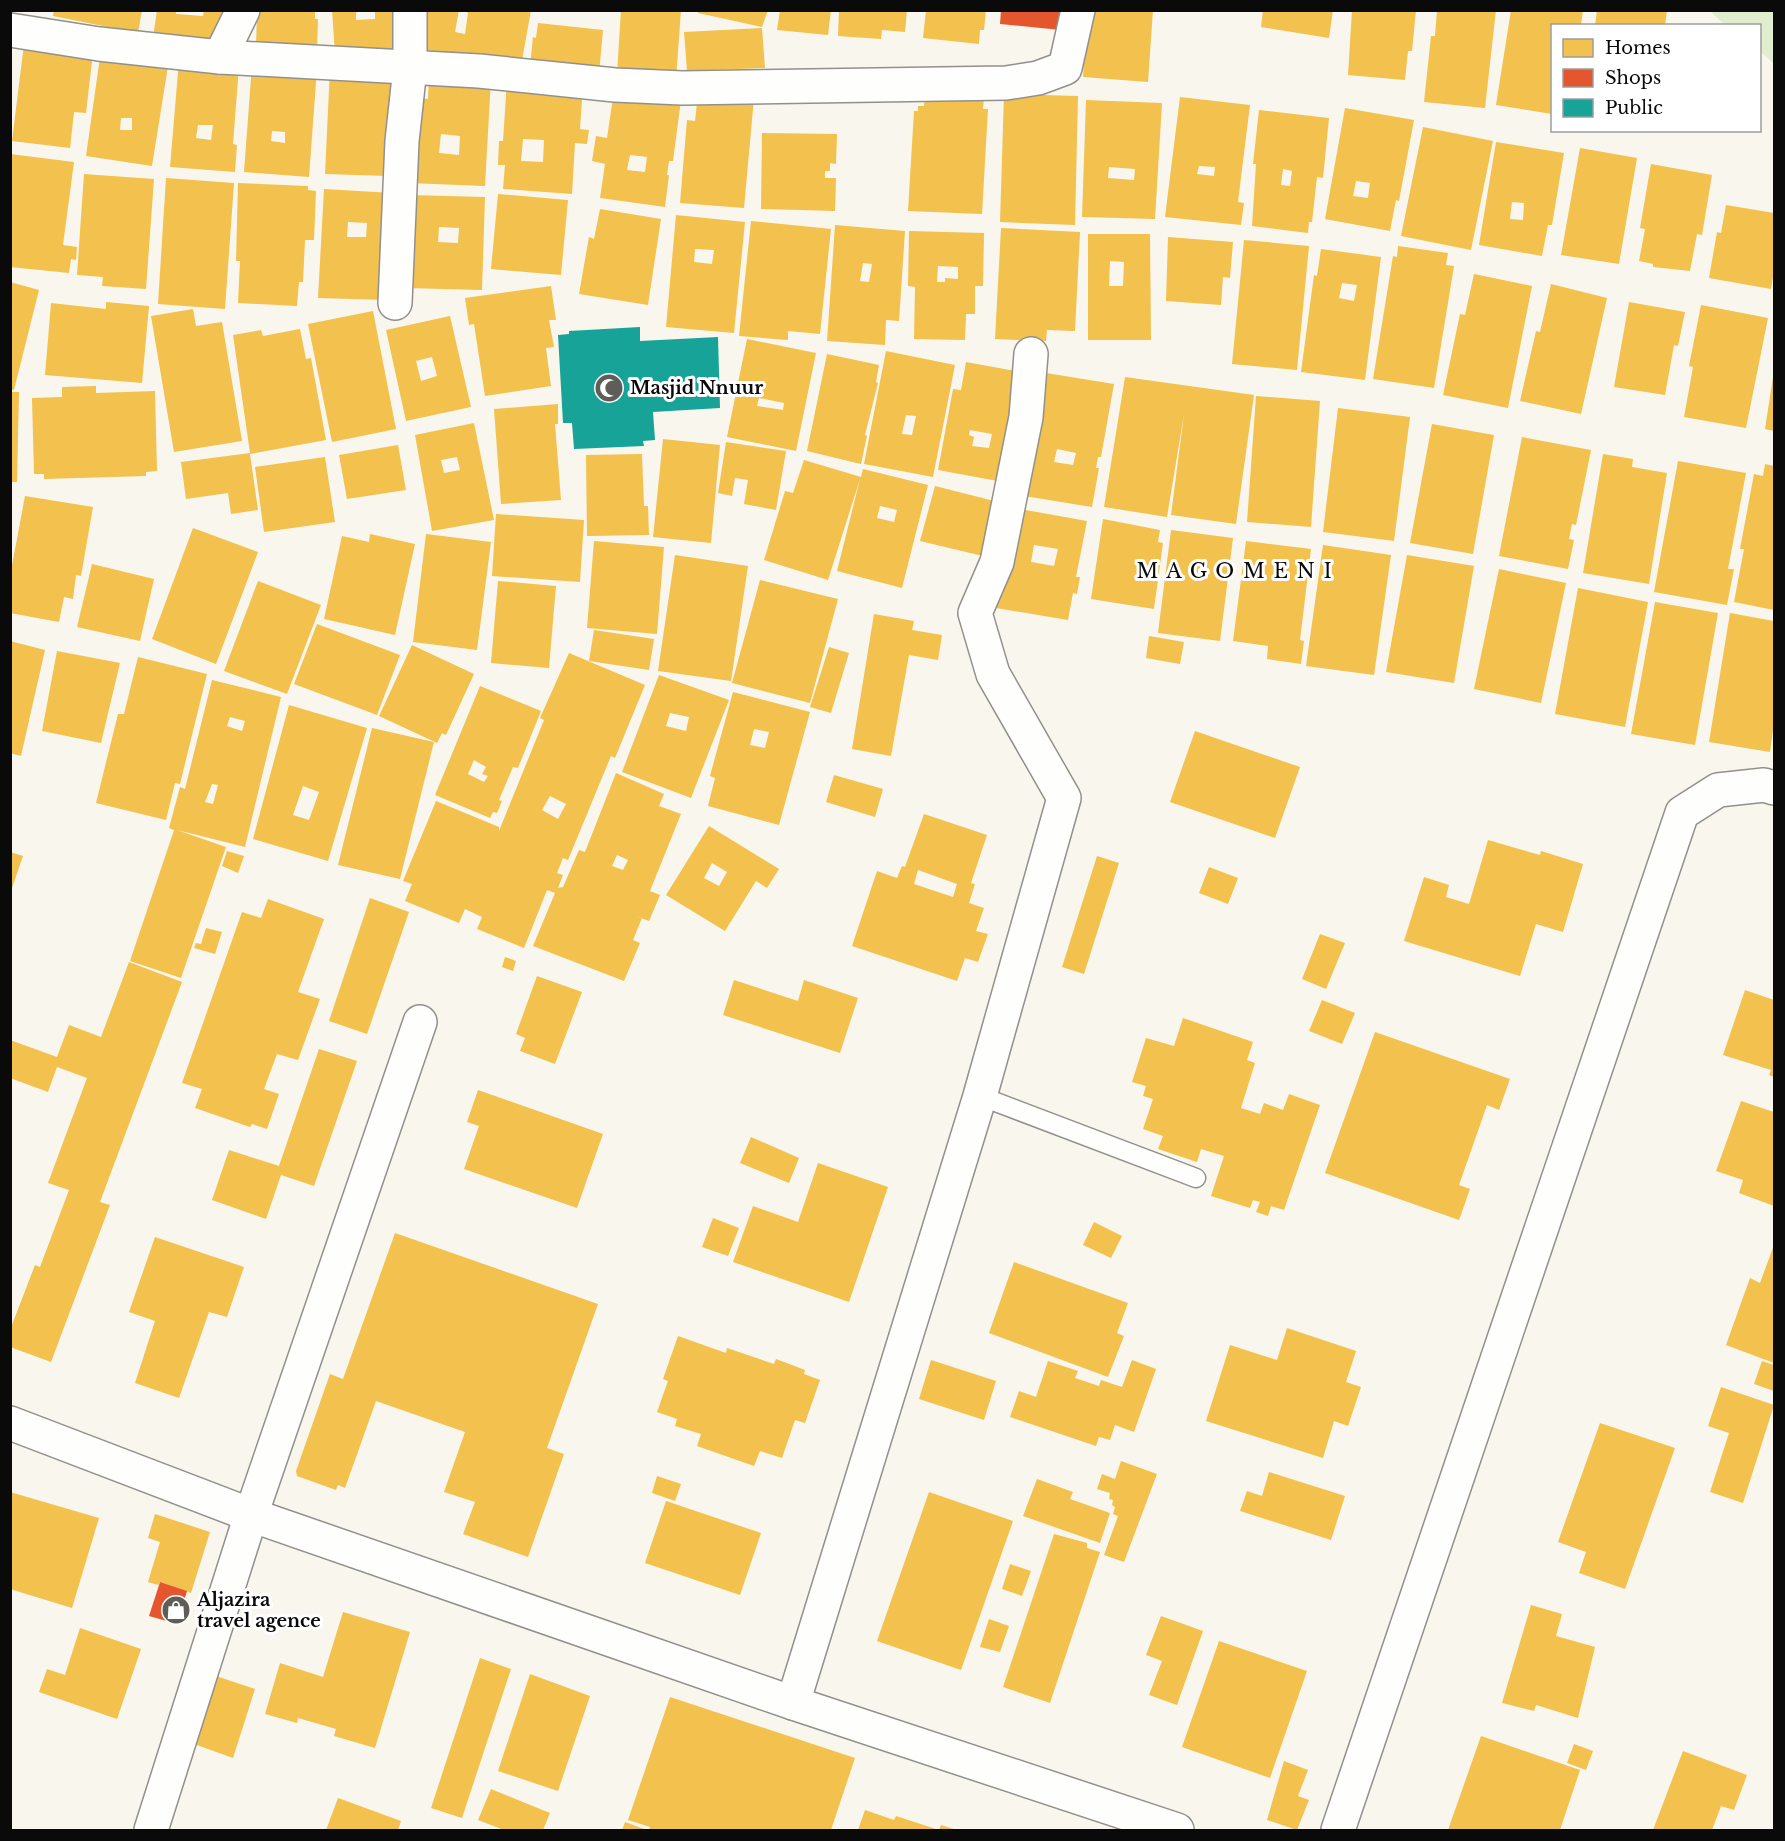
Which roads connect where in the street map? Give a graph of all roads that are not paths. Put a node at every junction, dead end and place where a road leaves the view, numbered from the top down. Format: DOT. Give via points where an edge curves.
graph roads {
  1 [pos="243,10"];
  2 [pos="410,10"];
  3 [pos="1078,10"];
  4 [pos="10,30"];
  5 [pos="220,57"];
  6 [pos="410,68"];
  7 [pos="395,303"];
  8 [pos="1031,354"];
  9 [pos="1774,788"];
  10 [pos="420,1022"];
  11 [pos="980,1096"];
  12 [pos="1196,1178"];
  13 [pos="10,1423"];
  14 [pos="251,1515"];
  15 [pos="793,1703"];
  16 [pos="151,1830"];
  17 [pos="1177,1830"];
  18 [pos="1338,1830"];
  1 -- 5 [label="street"];
  2 -- 6 [label="street"];
  3 -- 6 [label="street" via="1065,68 1038,78 1006,82 682,88"];
  4 -- 5 [label="street"];
  5 -- 6 [label="street"];
  6 -- 7 [label="street" via="402,141"];
  8 -- 11 [label="street" via="1026,417 997,562 975,614 993,674 1064,798"];
  9 -- 18 [label="street" via="1764,785 1718,790 1682,813"];
  10 -- 14 [label="street"];
  11 -- 12 [label="lane"];
  11 -- 15 [label="street"];
  13 -- 14 [label="street"];
  14 -- 15 [label="street"];
  14 -- 16 [label="street"];
  15 -- 17 [label="street"];
}
